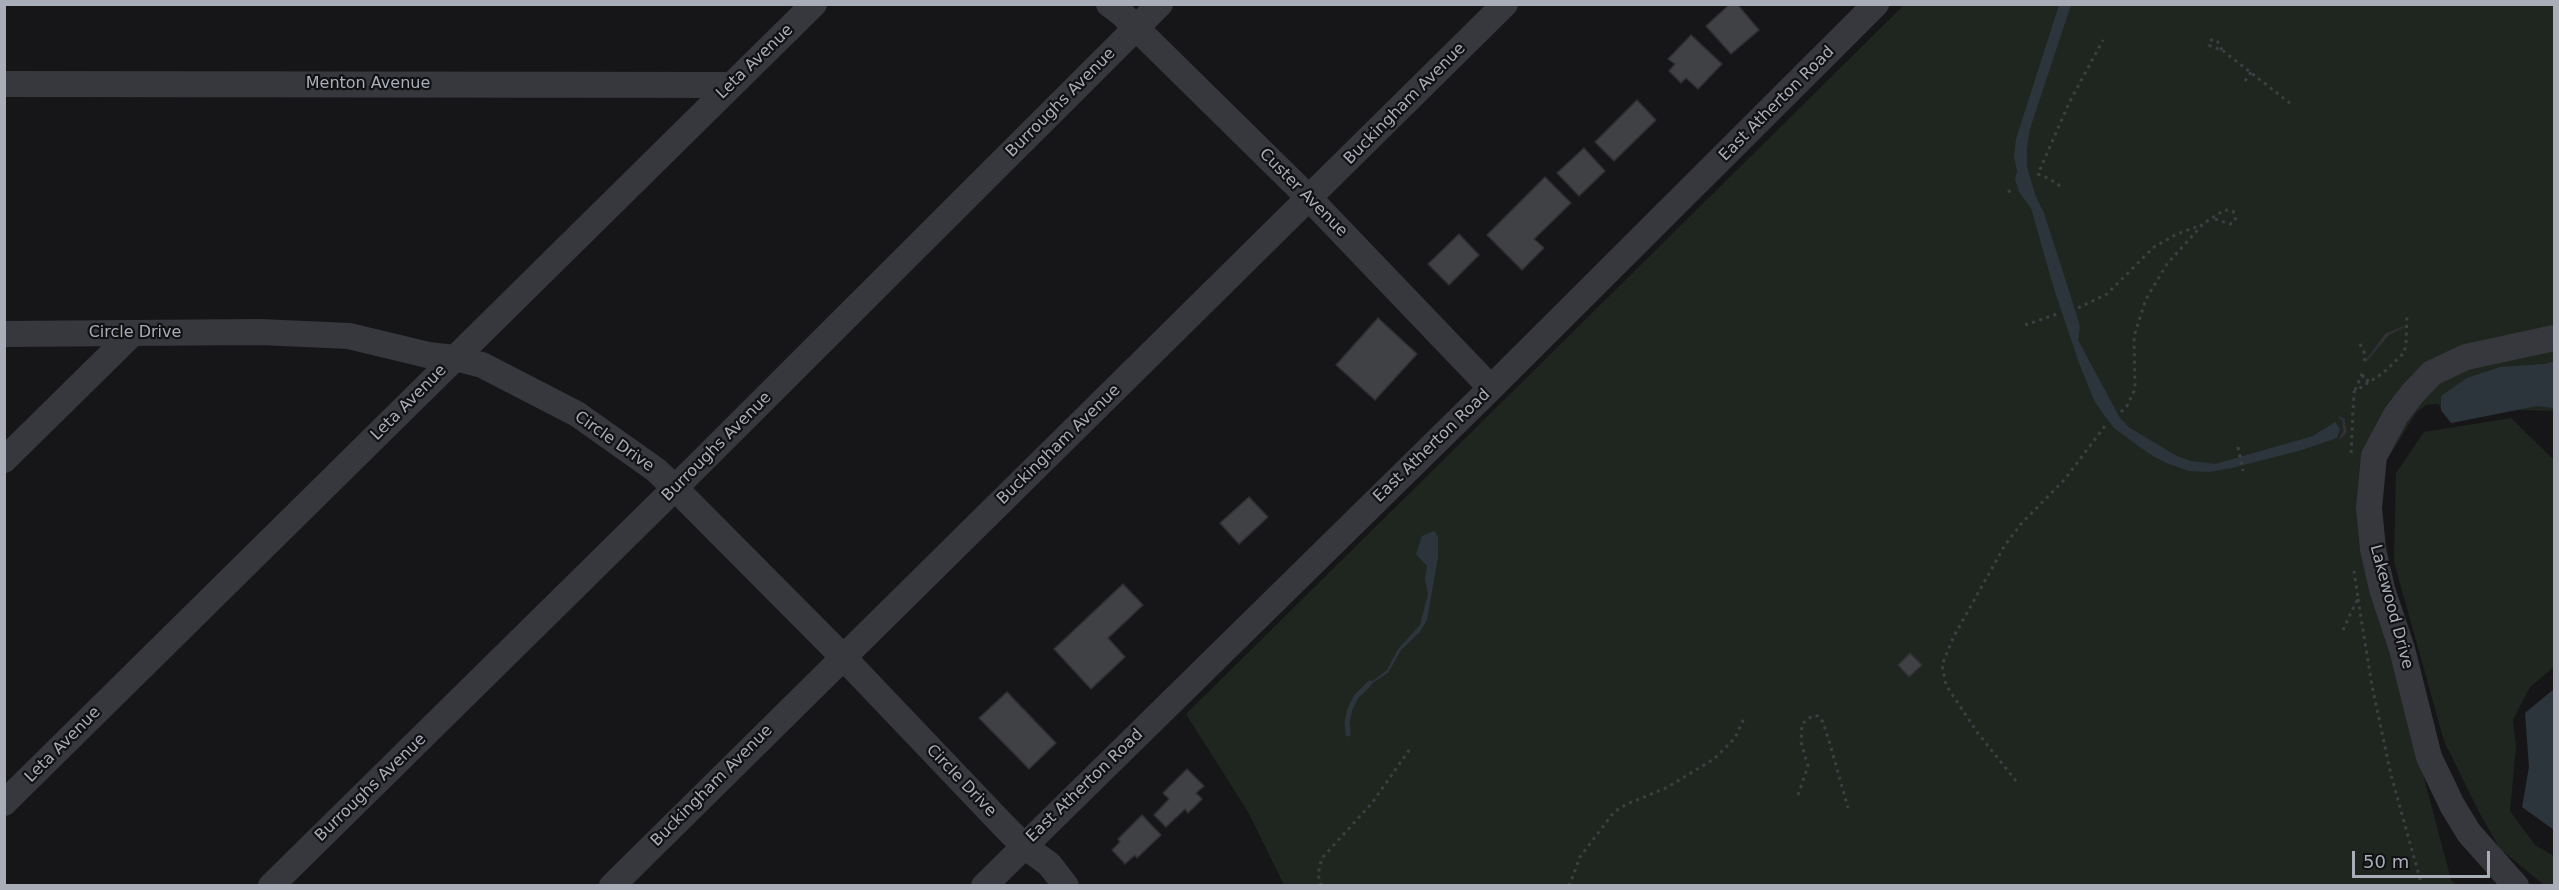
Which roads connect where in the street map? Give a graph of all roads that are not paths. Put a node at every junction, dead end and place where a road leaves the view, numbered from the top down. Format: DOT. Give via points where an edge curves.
graph roads {
  1 [pos="814,4"];
  2 [pos="1109,4"];
  3 [pos="1160,4"];
  4 [pos="1505,4"];
  5 [pos="1876,4"];
  6 [pos="1136,28"];
  7 [pos="4,84"];
  8 [pos="732,85"];
  9 [pos="1310,199"];
  10 [pos="133,333"];
  11 [pos="4,334"];
  12 [pos="2554,338"];
  13 [pos="455,358"];
  14 [pos="1491,388"];
  15 [pos="4,460"];
  16 [pos="675,488"];
  17 [pos="843,657"];
  18 [pos="4,803"];
  19 [pos="1024,846"];
  20 [pos="271,885"];
  21 [pos="612,885"];
  22 [pos="984,885"];
  23 [pos="1066,885"];
  24 [pos="2516,885"];
  1 -- 8 [label="street, Leta Avenue"];
  2 -- 6 [label="street, Custer Avenue"];
  3 -- 6 [label="street, Burroughs Avenue"];
  4 -- 9 [label="street, Buckingham Avenue"];
  5 -- 14 [label="street, East Atherton Road"];
  6 -- 9 [label="street, Custer Avenue"];
  6 -- 16 [label="street, Burroughs Avenue"];
  7 -- 8 [label="street, Menton Avenue"];
  8 -- 13 [label="street, Leta Avenue"];
  9 -- 14 [label="street, Custer Avenue"];
  9 -- 17 [label="street, Buckingham Avenue"];
  10 -- 11 [label="street, Circle Drive"];
  10 -- 13 [label="street, Circle Drive" via="349,336"];
  10 -- 15 [label="street"];
  12 -- 24 [label="street, Lakewood Drive" via="2466,357 2432,373 2396,415 2374,456 2369,508 2382,590 2402,649 2429,757 2469,833"];
  13 -- 16 [label="street, Circle Drive" via="482,364 577,414"];
  13 -- 18 [label="street, Leta Avenue"];
  14 -- 19 [label="street, East Atherton Road"];
  16 -- 17 [label="street, Circle Drive"];
  16 -- 20 [label="street, Burroughs Avenue"];
  17 -- 19 [label="street, Circle Drive"];
  17 -- 21 [label="street, Buckingham Avenue"];
  19 -- 22 [label="street, East Atherton Road"];
  19 -- 23 [label="street, Circle Drive" via="1049,864"];
}
